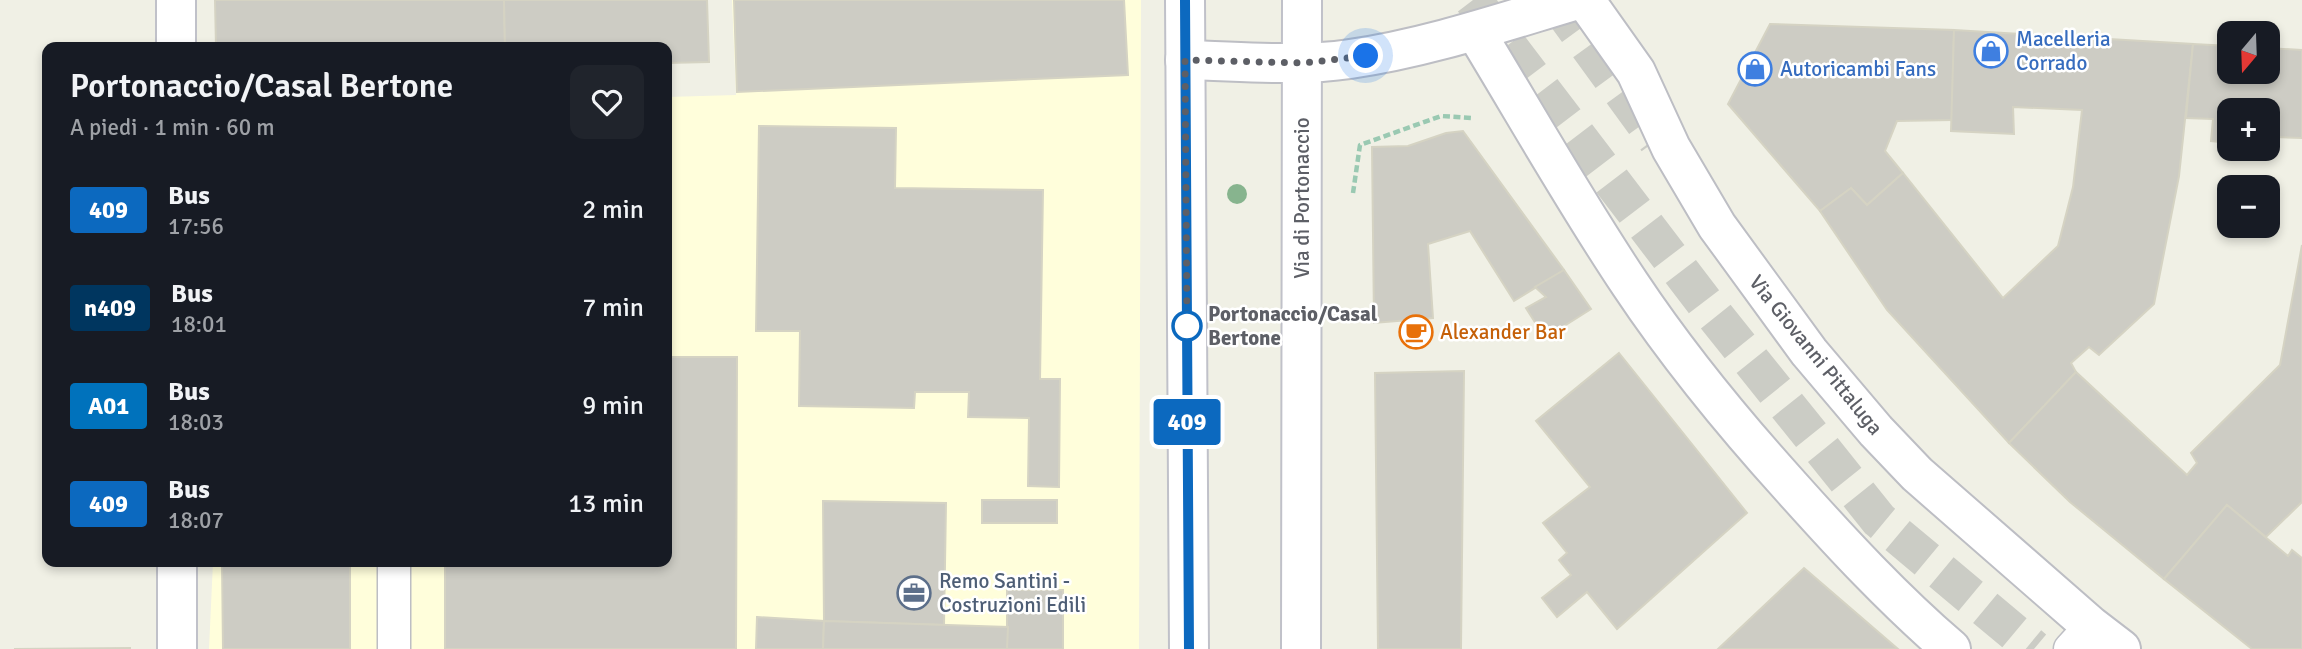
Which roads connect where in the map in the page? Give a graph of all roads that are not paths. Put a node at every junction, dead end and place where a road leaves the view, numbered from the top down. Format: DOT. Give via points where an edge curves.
graph roads {
  1 [pos="176,0"];
  2 [pos="1185,0"];
  3 [pos="1302,0"];
  4 [pos="1577,0"];
  5 [pos="1585,0"];
  6 [pos="1475,31"];
  7 [pos="176,42"];
  8 [pos="1185,60"];
  9 [pos="1303,63"];
  10 [pos="177,567"];
  11 [pos="394,567"];
  12 [pos="2080,637"];
  13 [pos="177,649"];
  14 [pos="394,649"];
  15 [pos="1189,649"];
  16 [pos="1301,649"];
  17 [pos="1951,649"];
  18 [pos="2121,649"];
  1 -- 7 [label="street"];
  2 -- 8 [label="street"];
  3 -- 9 [label="street, Via di Portonaccio"];
  4 -- 6 [label="street"];
  5 -- 12 [label="street, Via Giovanni Pittaluga" via="1636,72 1671,148 1717,226 1809,352 1876,432"];
  6 -- 9 [label="street" via="1348,60"];
  6 -- 17 [label="street" via="1628,281 1696,376 1850,552"];
  8 -- 9 [label="street"];
  8 -- 15 [label="street"];
  9 -- 16 [label="street, Via di Portonaccio"];
  10 -- 13 [label="street"];
  11 -- 14 [label="lane"];
  12 -- 18 [label="street, Via Giovanni Pittaluga"];
}
